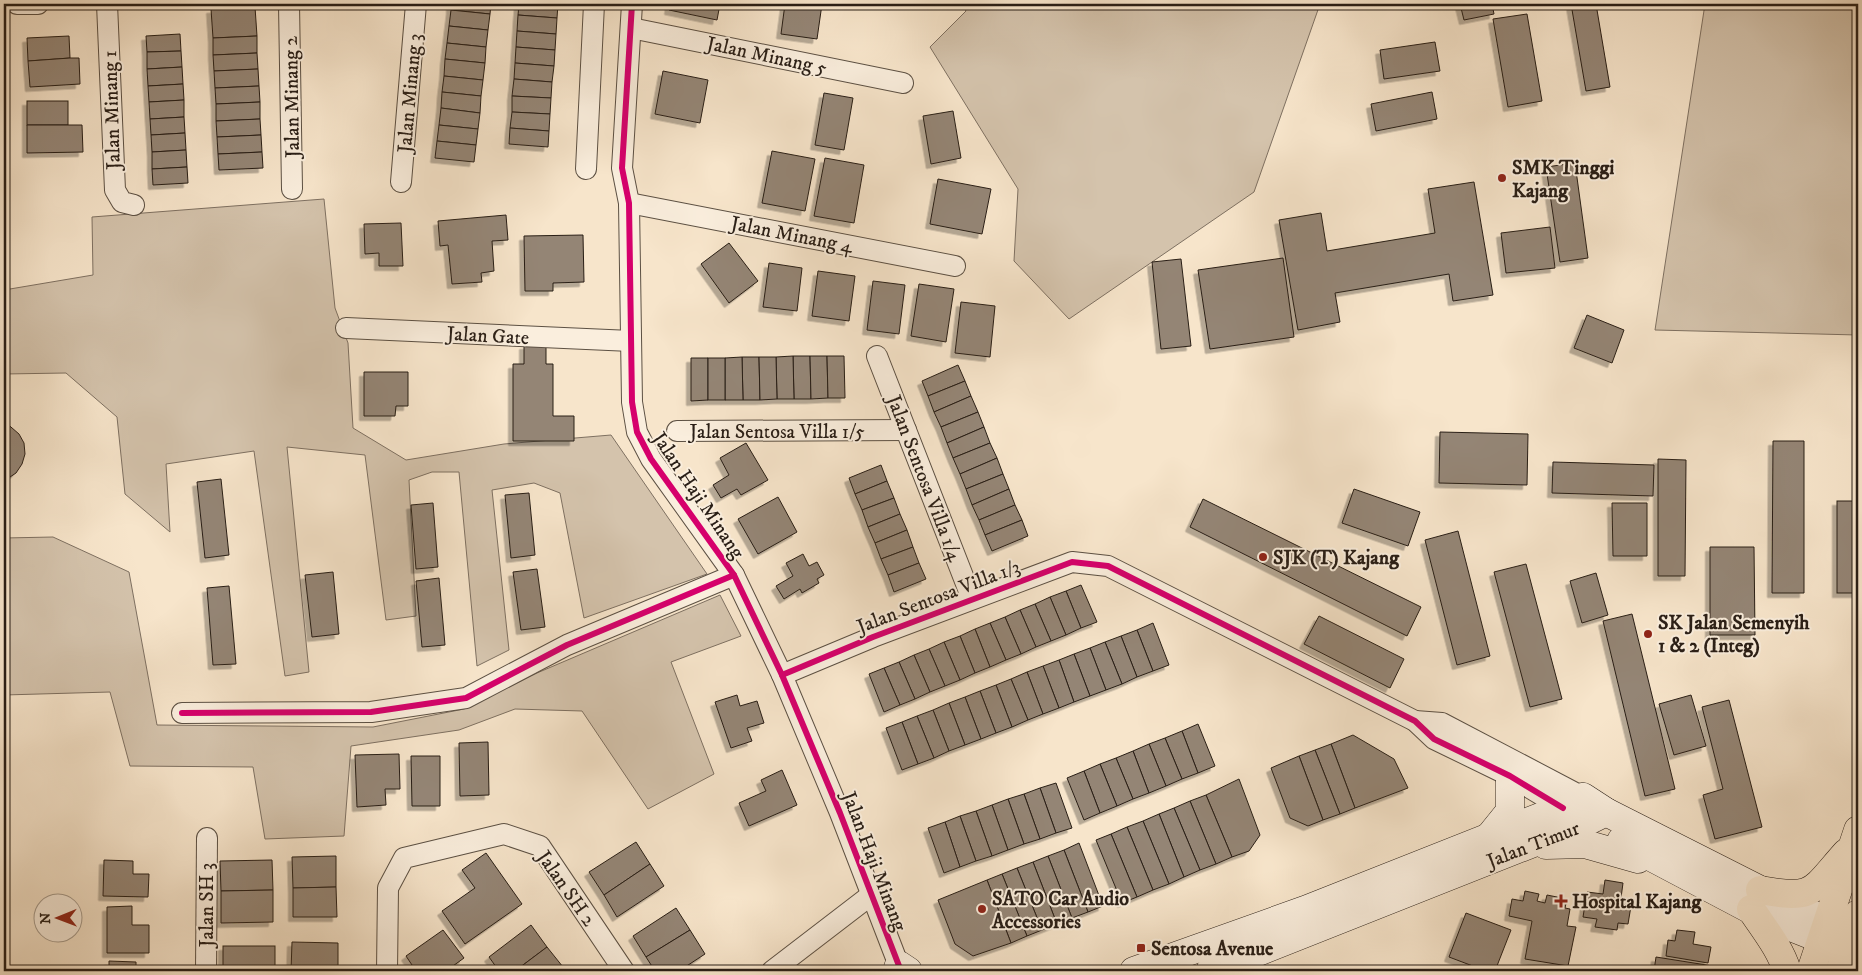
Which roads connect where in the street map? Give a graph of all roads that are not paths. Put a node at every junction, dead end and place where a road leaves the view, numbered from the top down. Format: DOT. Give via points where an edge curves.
graph roads {
  1 [pos="18,4"];
  2 [pos="38,4"];
  3 [pos="107,4"];
  4 [pos="289,4"];
  5 [pos="416,4"];
  6 [pos="594,4"];
  7 [pos="632,4"];
  8 [pos="4,12"];
  9 [pos="631,28"];
  10 [pos="903,83"];
  11 [pos="586,170"];
  12 [pos="401,182"];
  13 [pos="292,189"];
  14 [pos="629,203"];
  15 [pos="134,205"];
  16 [pos="956,266"];
  17 [pos="346,328"];
  18 [pos="631,341"];
  19 [pos="877,356"];
  20 [pos="906,430"];
  21 [pos="677,431"];
  22 [pos="734,575"];
  23 [pos="972,599"];
  24 [pos="782,676"];
  25 [pos="182,714"];
  26 [pos="1415,721"];
  27 [pos="1510,776"];
  28 [pos="1584,810"];
  29 [pos="1489,837"];
  30 [pos="206,838"];
  31 [pos="1856,838"];
  32 [pos="1524,846"];
  33 [pos="1654,858"];
  34 [pos="871,895"];
  35 [pos="1755,900"];
  36 [pos="1824,930"];
  37 [pos="1849,944"];
  38 [pos="901,970"];
  39 [pos="206,971"];
  40 [pos="387,971"];
  41 [pos="624,971"];
  42 [pos="772,971"];
  43 [pos="1134,971"];
  44 [pos="1210,971"];
  45 [pos="1787,971"];
  46 [pos="1812,971"];
  1 -- 2 [label="street"];
  1 -- 8 [label="street"];
  3 -- 15 [label="street, Jalan Minang 1" via="114,190 122,202"];
  4 -- 13 [label="street, Jalan Minang 2"];
  5 -- 12 [label="street, Jalan Minang 3"];
  6 -- 11 [label="street"];
  7 -- 9 [label="street, Jalan Haji Minang"];
  9 -- 10 [label="street, Jalan Minang 5"];
  9 -- 14 [label="street, Jalan Haji Minang" via="622,168"];
  14 -- 16 [label="street, Jalan Minang 4"];
  14 -- 18 [label="street, Jalan Haji Minang"];
  17 -- 18 [label="street, Jalan Gate"];
  18 -- 22 [label="street, Jalan Haji Minang" via="632,402 637,432 651,459"];
  19 -- 20 [label="street, Jalan Sentosa Villa 1/4"];
  20 -- 21 [label="street, Jalan Sentosa Villa 1/5"];
  20 -- 23 [label="street, Jalan Sentosa Villa 1/4"];
  22 -- 24 [label="street, Jalan Haji Minang"];
  22 -- 25 [label="street" via="566,645 466,698 371,712"];
  23 -- 24 [label="street, Jalan Sentosa Villa 1/3"];
  23 -- 26 [label="street, Jalan Sentosa Villa 1/3" via="1072,562 1108,566"];
  24 -- 34 [label="street, Jalan Haji Minang"];
  26 -- 27 [label="street" via="1434,739"];
  26 -- 28 [label="street" via="1442,723"];
  27 -- 28 [label="street"];
  27 -- 29 [label="main road" via="1510,812"];
  28 -- 29 [label="main road, Jalan Timur"];
  28 -- 32 [label="main road, Jalan Timur"];
  28 -- 33 [label="main road, Jalan Timur"];
  28 -- 35 [label="main road, Jalan Timur"];
  29 -- 43 [label="main road, Jalan Timur" via="1305,910"];
  30 -- 39 [label="street, Jalan SH 3"];
  31 -- 35 [label="main road" via="1808,893"];
  31 -- 36 [label="main road"];
  32 -- 33 [label="main road" via="1586,844 1634,859"];
  32 -- 44 [label="main road, Jalan Timur"];
  33 -- 35 [label="main road, Jalan Timur"];
  34 -- 38 [label="street, Jalan Haji Minang"];
  34 -- 42 [label="street"];
  35 -- 36 [label="main road, Jalan Timur"];
  35 -- 45 [label="main road"];
  36 -- 37 [label="main road, Jalan Timur"];
  36 -- 46 [label="main road"];
  40 -- 41 [label="street, Jalan SH 2" via="388,888 404,858 504,834 540,846"];
}
